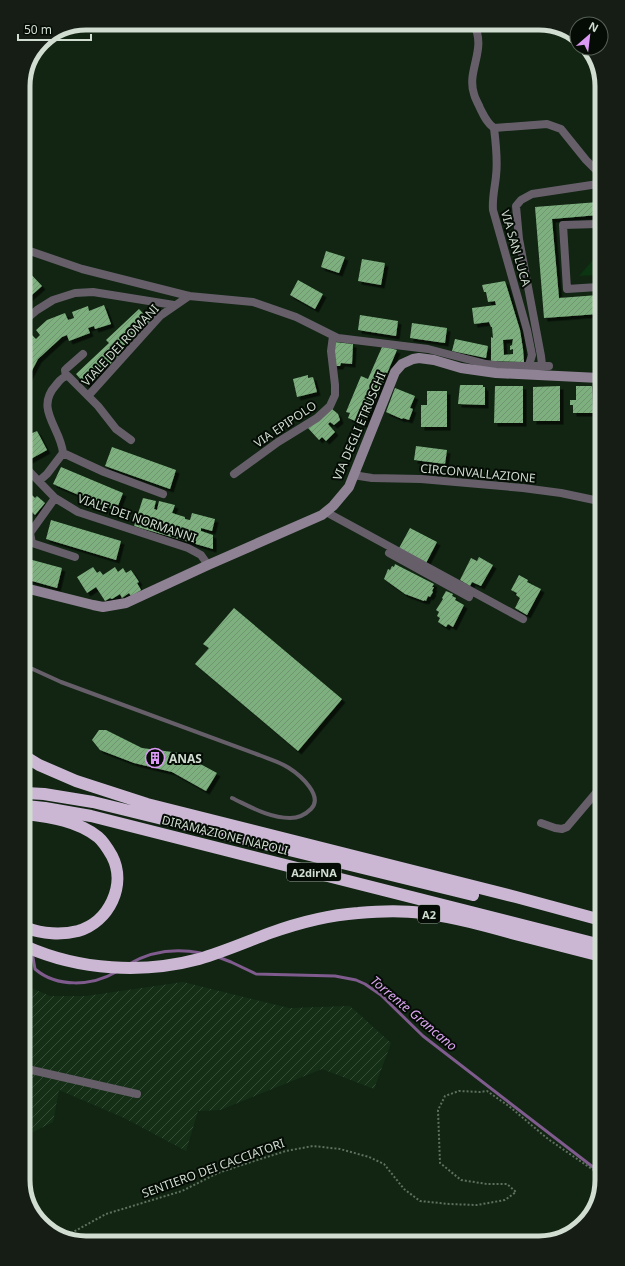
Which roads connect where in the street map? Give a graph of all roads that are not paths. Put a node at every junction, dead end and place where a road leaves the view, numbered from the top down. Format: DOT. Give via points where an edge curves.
graph roads {
  1 [pos="477,30"];
  2 [pos="494,128"];
  3 [pos="595,169"];
  4 [pos="595,184"];
  5 [pos="595,224"];
  6 [pos="30,251"];
  7 [pos="595,287"];
  8 [pos="189,296"];
  9 [pos="174,305"];
  10 [pos="30,316"];
  11 [pos="333,336"];
  12 [pos="413,347"];
  13 [pos="83,354"];
  14 [pos="413,359"];
  15 [pos="529,365"];
  16 [pos="66,376"];
  17 [pos="595,378"];
  18 [pos="88,396"];
  19 [pos="131,440"];
  20 [pos="63,452"];
  21 [pos="30,472"];
  22 [pos="234,474"];
  23 [pos="353,475"];
  24 [pos="39,481"];
  25 [pos="162,494"];
  26 [pos="54,498"];
  27 [pos="595,500"];
  28 [pos="324,514"];
  29 [pos="74,558"];
  30 [pos="208,565"];
  31 [pos="30,589"];
  32 [pos="469,597"];
  33 [pos="523,619"];
  34 [pos="30,668"];
  35 [pos="30,759"];
  36 [pos="30,793"];
  37 [pos="595,794"];
  38 [pos="232,798"];
  39 [pos="30,806"];
  40 [pos="30,814"];
  41 [pos="541,823"];
  42 [pos="595,918"];
  43 [pos="595,926"];
  44 [pos="30,929"];
  45 [pos="595,943"];
  46 [pos="30,948"];
  47 [pos="595,954"];
  48 [pos="30,1070"];
  49 [pos="137,1094"];
  1 -- 2 [label="street" via="479,40 473,93 489,125"];
  2 -- 3 [label="street" via="547,124 561,129"];
  2 -- 15 [label="street, VIA SAN LUCA" via="497,159 492,210 527,330 532,355"];
  4 -- 15 [label="street" via="532,194 520,200 516,206 519,239 541,356 546,366"];
  5 -- 7 [label="street" via="563,225 567,290"];
  6 -- 8 [label="street" via="82,269"];
  8 -- 9 [label="street, VIALE DEI ROMANI"];
  8 -- 11 [label="street" via="252,302 296,317"];
  9 -- 10 [label="street" via="93,292 75,293 53,300"];
  9 -- 18 [label="street, VIALE DEI ROMANI" via="160,316"];
  11 -- 12 [label="street"];
  11 -- 22 [label="street, VIA EPIPOLO" via="331,351 335,395 330,406 317,418"];
  12 -- 14 [label="street"];
  12 -- 15 [label="street" via="486,364"];
  13 -- 16 [label="street, VIALE DEI ROMANI" via="65,370"];
  14 -- 17 [label="main road" via="434,360 496,374"];
  14 -- 23 [label="main road, VIA DEGLI ETRUSCHI" via="402,364 395,372"];
  16 -- 18 [label="street, VIALE DEI ROMANI"];
  16 -- 20 [label="street, VIALE DEI ROMANI" via="51,391 47,405"];
  18 -- 19 [label="street, VIALE DEI ROMANI" via="116,429"];
  20 -- 24 [label="street"];
  20 -- 25 [label="street" via="104,472"];
  21 -- 24 [label="street, VIALE DEI NORMANNI"];
  23 -- 27 [label="street, CIRCONVALLAZIONE" via="523,488"];
  23 -- 28 [label="main road, VIA DEGLI ETRUSCHI" via="343,496"];
  24 -- 26 [label="street, VIALE DEI NORMANNI"];
  26 -- 29 [label="street" via="30,533 32,543"];
  26 -- 30 [label="street, VIALE DEI NORMANNI" via="78,512 188,548 201,555"];
  28 -- 30 [label="main road, VIA DEGLI ETRUSCHI"];
  28 -- 32 [label="street"];
  28 -- 33 [label="street"];
  30 -- 31 [label="main road, VIA DEGLI ETRUSCHI" via="126,603 114,606 93,606"];
  34 -- 38 [label="lane" via="61,682 290,768 312,789 315,801 314,806 306,814 298,818 289,818 257,811"];
  35 -- 42 [label="highway" via="76,781 147,804"];
  36 -- 43 [label="highway, DIRAMAZIONE NAPOLI / A2dirNA" via="93,802 142,813"];
  37 -- 41 [label="street" via="562,829"];
  39 -- 45 [label="highway, DIRAMAZIONE NAPOLI / A2dirNA" via="91,816"];
  40 -- 44 [label="highway" via="72,823 99,838 105,844 117,868 118,883 108,909 89,926 68,933 48,933"];
  46 -- 47 [label="highway, A2" via="58,958 100,966 158,966 186,962 326,917 407,911 443,916"];
  48 -- 49 [label="street"];
}
